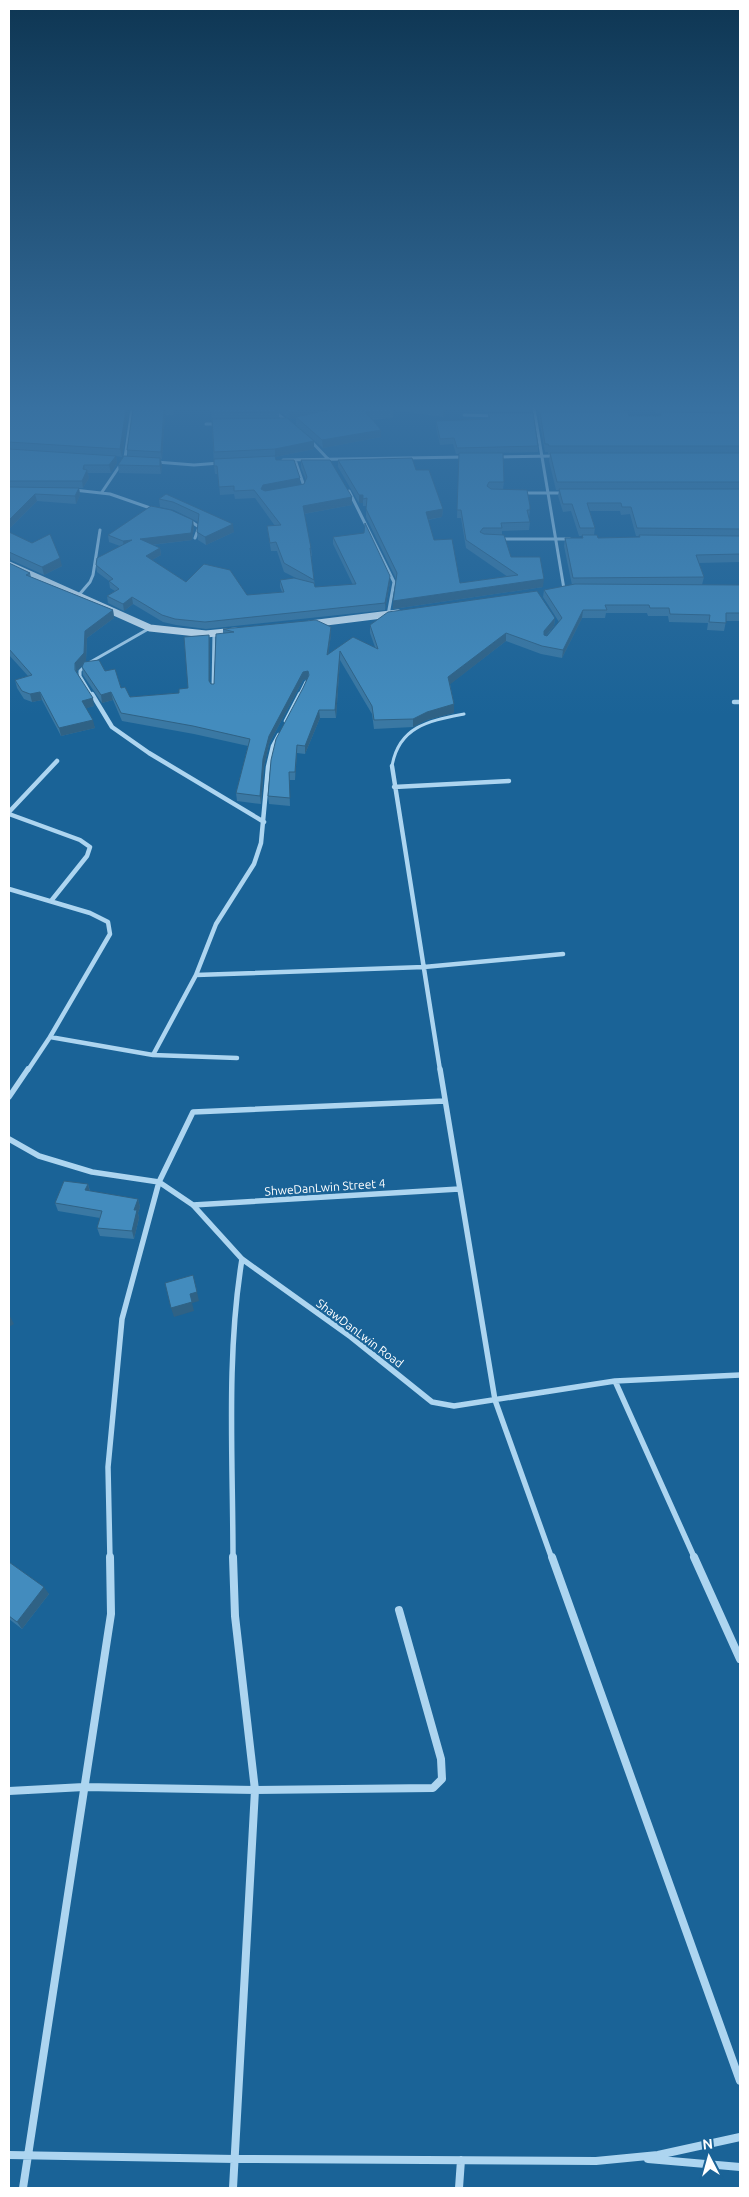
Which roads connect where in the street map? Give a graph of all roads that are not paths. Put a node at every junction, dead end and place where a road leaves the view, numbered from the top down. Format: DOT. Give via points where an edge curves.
graph roads {
  1 [pos="359,512"];
  2 [pos="551,512"];
  3 [pos="182,517"];
  4 [pos="100,530"];
  5 [pos="195,538"];
  6 [pos="492,539"];
  7 [pos="556,539"];
  8 [pos="575,540"];
  9 [pos="9,565"];
  10 [pos="564,588"];
  11 [pos="574,588"];
  12 [pos="555,590"];
  13 [pos="78,596"];
  14 [pos="407,612"];
  15 [pos="388,615"];
  16 [pos="302,625"];
  17 [pos="150,628"];
  18 [pos="243,631"];
  19 [pos="214,633"];
  20 [pos="306,682"];
  21 [pos="213,689"];
  22 [pos="734,702"];
  23 [pos="740,702"];
  24 [pos="464,714"];
  25 [pos="57,761"];
  26 [pos="392,766"];
  27 [pos="510,781"];
  28 [pos="394,787"];
  29 [pos="9,813"];
  30 [pos="264,822"];
  31 [pos="9,889"];
  32 [pos="51,901"];
  33 [pos="563,954"];
  34 [pos="424,967"];
  35 [pos="196,975"];
  36 [pos="50,1038"];
  37 [pos="152,1055"];
  38 [pos="238,1058"];
  39 [pos="9,1097"];
  40 [pos="445,1101"];
  41 [pos="9,1139"];
  42 [pos="159,1182"];
  43 [pos="459,1189"];
  44 [pos="193,1205"];
  45 [pos="242,1259"];
  46 [pos="740,1375"];
  47 [pos="615,1381"];
  48 [pos="495,1400"];
  49 [pos="399,1610"];
  50 [pos="740,1659"];
  51 [pos="84,1787"];
  52 [pos="255,1790"];
  53 [pos="9,1791"];
  54 [pos="740,2082"];
  55 [pos="740,2137"];
  56 [pos="29,2154"];
  57 [pos="9,2155"];
  58 [pos="235,2159"];
  59 [pos="643,2159"];
  60 [pos="461,2160"];
  61 [pos="740,2167"];
  62 [pos="23,2188"];
  63 [pos="233,2188"];
  64 [pos="459,2188"];
  1 -- 15 [label="street" via="394,582"];
  2 -- 7 [label="street"];
  3 -- 5 [label="street" via="198,525"];
  4 -- 13 [label="street" via="93,575"];
  6 -- 7 [label="street"];
  7 -- 8 [label="street"];
  7 -- 10 [label="street"];
  9 -- 13 [label="street"];
  10 -- 11 [label="street"];
  10 -- 12 [label="street"];
  13 -- 17 [label="street"];
  14 -- 15 [label="street"];
  15 -- 16 [label="street"];
  17 -- 19 [label="street"];
  17 -- 30 [label="street" via="80,671 97,706 112,727 148,753"];
  18 -- 19 [label="street"];
  19 -- 21 [label="street"];
  20 -- 30 [label="street" via="273,746"];
  22 -- 23 [label="street"];
  24 -- 26 [label="lane" via="424,723 402,738 392,754"];
  25 -- 29 [label="street"];
  26 -- 28 [label="street"];
  27 -- 28 [label="street"];
  28 -- 34 [label="street"];
  29 -- 32 [label="street" via="80,840 90,847 87,856"];
  30 -- 35 [label="street" via="262,843 254,864 216,924"];
  31 -- 32 [label="street"];
  32 -- 36 [label="street" via="108,922 110,934"];
  33 -- 34 [label="street"];
  34 -- 35 [label="street"];
  34 -- 40 [label="street"];
  35 -- 37 [label="street"];
  36 -- 37 [label="street"];
  36 -- 39 [label="street"];
  37 -- 38 [label="street"];
  40 -- 42 [label="street" via="193,1112"];
  40 -- 43 [label="street"];
  41 -- 42 [label="street, ShawDanLwin Road" via="39,1156 92,1172"];
  42 -- 44 [label="street, ShawDanLwin Road"];
  42 -- 51 [label="street" via="122,1319 108,1467 111,1614"];
  43 -- 44 [label="street, ShweDanLwin Street 4"];
  43 -- 48 [label="street"];
  44 -- 45 [label="street, ShawDanLwin Road"];
  45 -- 48 [label="street, ShawDanLwin Road" via="351,1337 432,1402 454,1406"];
  45 -- 52 [label="street" via="236,1296 233,1394 233,1560 235,1616"];
  46 -- 47 [label="street, ShawDanLwin Road"];
  47 -- 48 [label="street, ShawDanLwin Road"];
  47 -- 50 [label="street"];
  48 -- 54 [label="street"];
  49 -- 52 [label="street" via="442,1759 442,1779 433,1788"];
  51 -- 52 [label="street"];
  51 -- 53 [label="street"];
  51 -- 56 [label="street"];
  52 -- 58 [label="street"];
  55 -- 59 [label="street"];
  56 -- 57 [label="street"];
  56 -- 58 [label="street"];
  56 -- 62 [label="street"];
  58 -- 60 [label="street"];
  58 -- 63 [label="street"];
  59 -- 60 [label="street" via="605,2162"];
  59 -- 61 [label="street"];
  60 -- 64 [label="street"];
}
